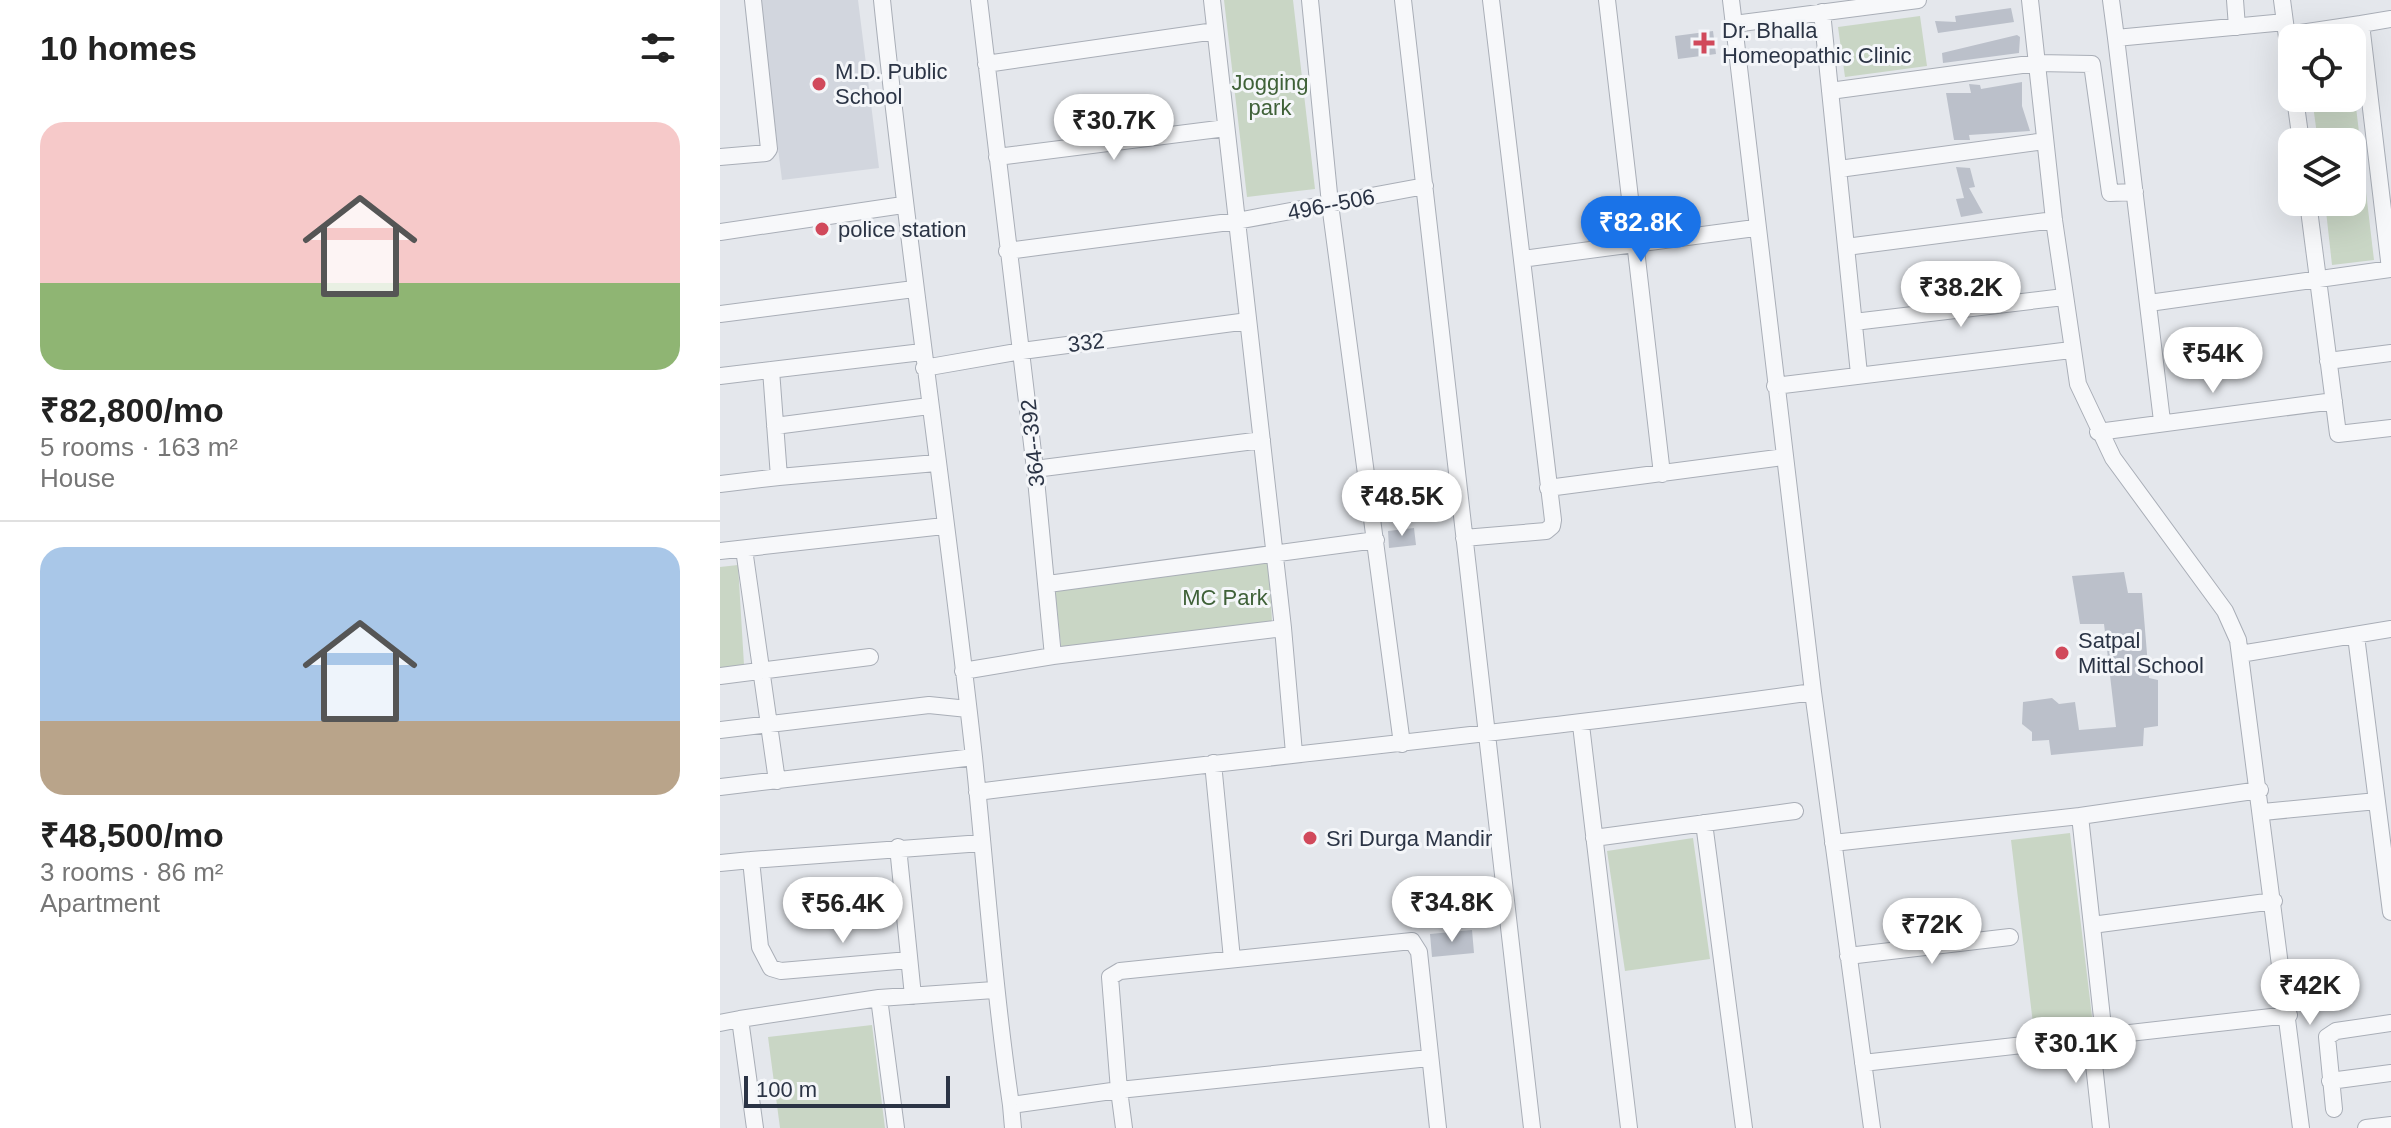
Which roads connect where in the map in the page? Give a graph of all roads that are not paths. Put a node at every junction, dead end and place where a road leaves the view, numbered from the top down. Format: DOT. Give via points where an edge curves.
graph roads {
  1 [pos="753,0"];
  2 [pos="882,0"];
  3 [pos="979,0"];
  4 [pos="1212,0"];
  5 [pos="1310,0"];
  6 [pos="1403,0"];
  7 [pos="1491,0"];
  8 [pos="1607,0"];
  9 [pos="1731,0"];
  10 [pos="1918,0"];
  11 [pos="2030,0"];
  12 [pos="2111,0"];
  13 [pos="2235,0"];
  14 [pos="2282,0"];
  15 [pos="1822,12"];
  16 [pos="2391,19"];
  17 [pos="1734,24"];
  18 [pos="2285,24"];
  19 [pos="2361,24"];
  20 [pos="2237,27"];
  21 [pos="2278,29"];
  22 [pos="1215,31"];
  23 [pos="2116,38"];
  24 [pos="2037,63"];
  25 [pos="986,64"];
  26 [pos="2366,66"];
  27 [pos="1830,91"];
  28 [pos="1226,128"];
  29 [pos="2045,141"];
  30 [pos="720,157"];
  31 [pos="997,157"];
  32 [pos="1839,169"];
  33 [pos="1425,186"];
  34 [pos="2135,192"];
  35 [pos="1330,204"];
  36 [pos="903,205"];
  37 [pos="2310,216"];
  38 [pos="2054,220"];
  39 [pos="1237,221"];
  40 [pos="1755,228"];
  41 [pos="720,232"];
  42 [pos="1637,244"];
  43 [pos="1846,247"];
  44 [pos="1007,251"];
  45 [pos="1522,259"];
  46 [pos="2390,269"];
  47 [pos="2318,278"];
  48 [pos="914,289"];
  49 [pos="2064,297"];
  50 [pos="2149,303"];
  51 [pos="720,314"];
  52 [pos="1248,321"];
  53 [pos="1854,322"];
  54 [pos="2071,350"];
  55 [pos="1022,351"];
  56 [pos="2391,353"];
  57 [pos="923,360"];
  58 [pos="2328,361"];
  59 [pos="771,370"];
  60 [pos="1859,374"];
  61 [pos="720,376"];
  62 [pos="1775,386"];
  63 [pos="2334,401"];
  64 [pos="929,406"];
  65 [pos="2162,421"];
  66 [pos="775,426"];
  67 [pos="2391,428"];
  68 [pos="2098,432"];
  69 [pos="1262,440"];
  70 [pos="1784,457"];
  71 [pos="936,463"];
  72 [pos="1035,469"];
  73 [pos="1662,474"];
  74 [pos="779,477"];
  75 [pos="720,484"];
  76 [pos="1548,488"];
  77 [pos="944,526"];
  78 [pos="1464,538"];
  79 [pos="1376,540"];
  80 [pos="744,549"];
  81 [pos="720,551"];
  82 [pos="1275,555"];
  83 [pos="1048,584"];
  84 [pos="1283,628"];
  85 [pos="2391,629"];
  86 [pos="2356,636"];
  87 [pos="2240,654"];
  88 [pos="1053,656"];
  89 [pos="870,657"];
  90 [pos="761,671"];
  91 [pos="963,671"];
  92 [pos="720,676"];
  93 [pos="1813,692"];
  94 [pos="968,709"];
  95 [pos="769,725"];
  96 [pos="1581,725"];
  97 [pos="720,730"];
  98 [pos="1484,735"];
  99 [pos="1402,744"];
  100 [pos="1294,753"];
  101 [pos="974,757"];
  102 [pos="1213,763"];
  103 [pos="777,781"];
  104 [pos="720,787"];
  105 [pos="2260,790"];
  106 [pos="977,792"];
  107 [pos="2377,801"];
  108 [pos="1795,811"];
  109 [pos="2263,812"];
  110 [pos="2080,816"];
  111 [pos="1704,823"];
  112 [pos="2386,833"];
  113 [pos="1594,838"];
  114 [pos="982,843"];
  115 [pos="1833,843"];
  116 [pos="898,847"];
  117 [pos="751,860"];
  118 [pos="720,863"];
  119 [pos="2274,901"];
  120 [pos="2391,912"];
  121 [pos="2092,925"];
  122 [pos="2010,937"];
  123 [pos="1848,956"];
  124 [pos="1232,959"];
  125 [pos="909,960"];
  126 [pos="994,990"];
  127 [pos="913,996"];
  128 [pos="879,998"];
  129 [pos="2289,1015"];
  130 [pos="740,1019"];
  131 [pos="720,1023"];
  132 [pos="2391,1023"];
  133 [pos="2098,1037"];
  134 [pos="1429,1058"];
  135 [pos="1863,1063"];
  136 [pos="2391,1073"];
  137 [pos="2330,1081"];
  138 [pos="1119,1090"];
  139 [pos="1011,1105"];
  140 [pos="2334,1109"];
  141 [pos="2391,1125"];
  142 [pos="755,1128"];
  143 [pos="896,1128"];
  144 [pos="1013,1128"];
  145 [pos="1124,1128"];
  146 [pos="1438,1128"];
  147 [pos="1532,1128"];
  148 [pos="1629,1128"];
  149 [pos="1744,1128"];
  150 [pos="1872,1128"];
  151 [pos="2101,1128"];
  152 [pos="2301,1128"];
  153 [pos="2366,1128"];
  1 -- 30 [label="street" via="769,149"];
  2 -- 36 [label="street"];
  3 -- 25 [label="street, 364--392"];
  4 -- 22 [label="street"];
  5 -- 35 [label="street"];
  6 -- 33 [label="street"];
  7 -- 45 [label="street"];
  8 -- 42 [label="street"];
  9 -- 17 [label="street"];
  10 -- 15 [label="street"];
  11 -- 24 [label="street"];
  12 -- 23 [label="street"];
  13 -- 20 [label="street"];
  14 -- 18 [label="street"];
  15 -- 17 [label="street"];
  15 -- 27 [label="street"];
  16 -- 19 [label="street"];
  17 -- 40 [label="street"];
  20 -- 21 [label="street"];
  20 -- 23 [label="street"];
  22 -- 25 [label="street"];
  22 -- 28 [label="street"];
  23 -- 34 [label="street"];
  24 -- 27 [label="street"];
  24 -- 29 [label="street"];
  24 -- 34 [label="street" via="2092,64 2110,193"];
  25 -- 31 [label="street, 364--392"];
  26 -- 46 [label="street"];
  27 -- 32 [label="street"];
  28 -- 31 [label="street"];
  28 -- 39 [label="street"];
  29 -- 32 [label="street"];
  29 -- 38 [label="street"];
  31 -- 44 [label="street, 364--392"];
  32 -- 43 [label="street"];
  33 -- 35 [label="street, 496--506"];
  33 -- 78 [label="street"];
  34 -- 50 [label="street"];
  35 -- 39 [label="street, 496--506"];
  35 -- 79 [label="street"];
  36 -- 41 [label="street"];
  36 -- 48 [label="street"];
  37 -- 47 [label="street"];
  38 -- 43 [label="street"];
  38 -- 49 [label="street"];
  39 -- 44 [label="street, 496--506"];
  39 -- 52 [label="street"];
  40 -- 42 [label="street"];
  40 -- 62 [label="street"];
  42 -- 45 [label="street"];
  42 -- 73 [label="street"];
  43 -- 53 [label="street"];
  44 -- 55 [label="street, 364--392"];
  45 -- 76 [label="street"];
  46 -- 47 [label="street"];
  47 -- 50 [label="street"];
  47 -- 58 [label="street"];
  48 -- 51 [label="street"];
  48 -- 57 [label="street"];
  49 -- 53 [label="street"];
  49 -- 54 [label="street"];
  50 -- 65 [label="street"];
  52 -- 55 [label="street, 332"];
  52 -- 69 [label="street"];
  53 -- 60 [label="street"];
  54 -- 60 [label="street"];
  54 -- 68 [label="street"];
  55 -- 57 [label="street, 332"];
  55 -- 72 [label="street, 364--392"];
  56 -- 58 [label="street"];
  57 -- 59 [label="street, 332"];
  57 -- 64 [label="street"];
  58 -- 63 [label="street"];
  59 -- 61 [label="street, 332"];
  59 -- 66 [label="street"];
  60 -- 62 [label="street"];
  62 -- 70 [label="street"];
  63 -- 65 [label="street"];
  63 -- 67 [label="street" via="2338,434"];
  64 -- 66 [label="street"];
  64 -- 71 [label="street"];
  65 -- 68 [label="street"];
  66 -- 74 [label="street"];
  68 -- 87 [label="street" via="2225,611"];
  69 -- 72 [label="street"];
  69 -- 82 [label="street"];
  70 -- 73 [label="street"];
  70 -- 93 [label="street"];
  71 -- 74 [label="street"];
  71 -- 77 [label="street"];
  72 -- 83 [label="street, 364--392"];
  73 -- 76 [label="street"];
  74 -- 75 [label="street"];
  76 -- 78 [label="street" via="1553,520 1546,531"];
  77 -- 80 [label="street"];
  77 -- 91 [label="street"];
  78 -- 98 [label="street"];
  79 -- 82 [label="street"];
  79 -- 99 [label="street"];
  80 -- 81 [label="street"];
  80 -- 90 [label="street"];
  82 -- 83 [label="street"];
  82 -- 84 [label="street"];
  83 -- 88 [label="street, 364--392"];
  84 -- 88 [label="street"];
  84 -- 100 [label="street"];
  85 -- 86 [label="street"];
  86 -- 87 [label="street"];
  86 -- 107 [label="street"];
  87 -- 105 [label="street"];
  88 -- 91 [label="street"];
  89 -- 90 [label="street"];
  90 -- 92 [label="street"];
  90 -- 95 [label="street"];
  91 -- 94 [label="street"];
  93 -- 96 [label="street"];
  93 -- 115 [label="street"];
  94 -- 95 [label="street" via="929,705"];
  94 -- 101 [label="street"];
  95 -- 97 [label="street"];
  95 -- 103 [label="street"];
  96 -- 98 [label="street"];
  96 -- 113 [label="street"];
  98 -- 99 [label="street"];
  98 -- 147 [label="street"];
  99 -- 100 [label="street"];
  100 -- 102 [label="street"];
  101 -- 103 [label="street"];
  101 -- 106 [label="street"];
  102 -- 106 [label="street"];
  102 -- 124 [label="street"];
  103 -- 104 [label="street"];
  105 -- 109 [label="street"];
  105 -- 110 [label="street"];
  106 -- 114 [label="street"];
  107 -- 109 [label="street"];
  107 -- 112 [label="street"];
  108 -- 111 [label="street"];
  109 -- 119 [label="street"];
  110 -- 115 [label="street"];
  110 -- 121 [label="street"];
  111 -- 113 [label="street"];
  111 -- 149 [label="street"];
  112 -- 120 [label="street"];
  113 -- 148 [label="street"];
  114 -- 116 [label="street"];
  114 -- 126 [label="street"];
  115 -- 123 [label="street"];
  116 -- 117 [label="street"];
  116 -- 125 [label="street"];
  117 -- 118 [label="street"];
  117 -- 125 [label="street" via="760,947 771,968"];
  119 -- 121 [label="street"];
  119 -- 129 [label="street"];
  121 -- 133 [label="street"];
  122 -- 123 [label="street"];
  123 -- 135 [label="street"];
  124 -- 134 [label="street" via="1412,941 1419,952"];
  124 -- 138 [label="street" via="1113,972"];
  125 -- 127 [label="street"];
  126 -- 127 [label="street"];
  126 -- 139 [label="street"];
  127 -- 128 [label="street"];
  128 -- 130 [label="street"];
  128 -- 143 [label="street"];
  129 -- 133 [label="street"];
  129 -- 152 [label="street"];
  130 -- 131 [label="street"];
  130 -- 142 [label="street"];
  132 -- 137 [label="street" via="2330,1034"];
  133 -- 135 [label="street"];
  133 -- 151 [label="street"];
  134 -- 138 [label="street"];
  134 -- 146 [label="street"];
  135 -- 150 [label="street"];
  136 -- 137 [label="street"];
  137 -- 140 [label="street"];
  138 -- 139 [label="street"];
  138 -- 145 [label="street"];
  139 -- 144 [label="street"];
  141 -- 153 [label="street"];
}
